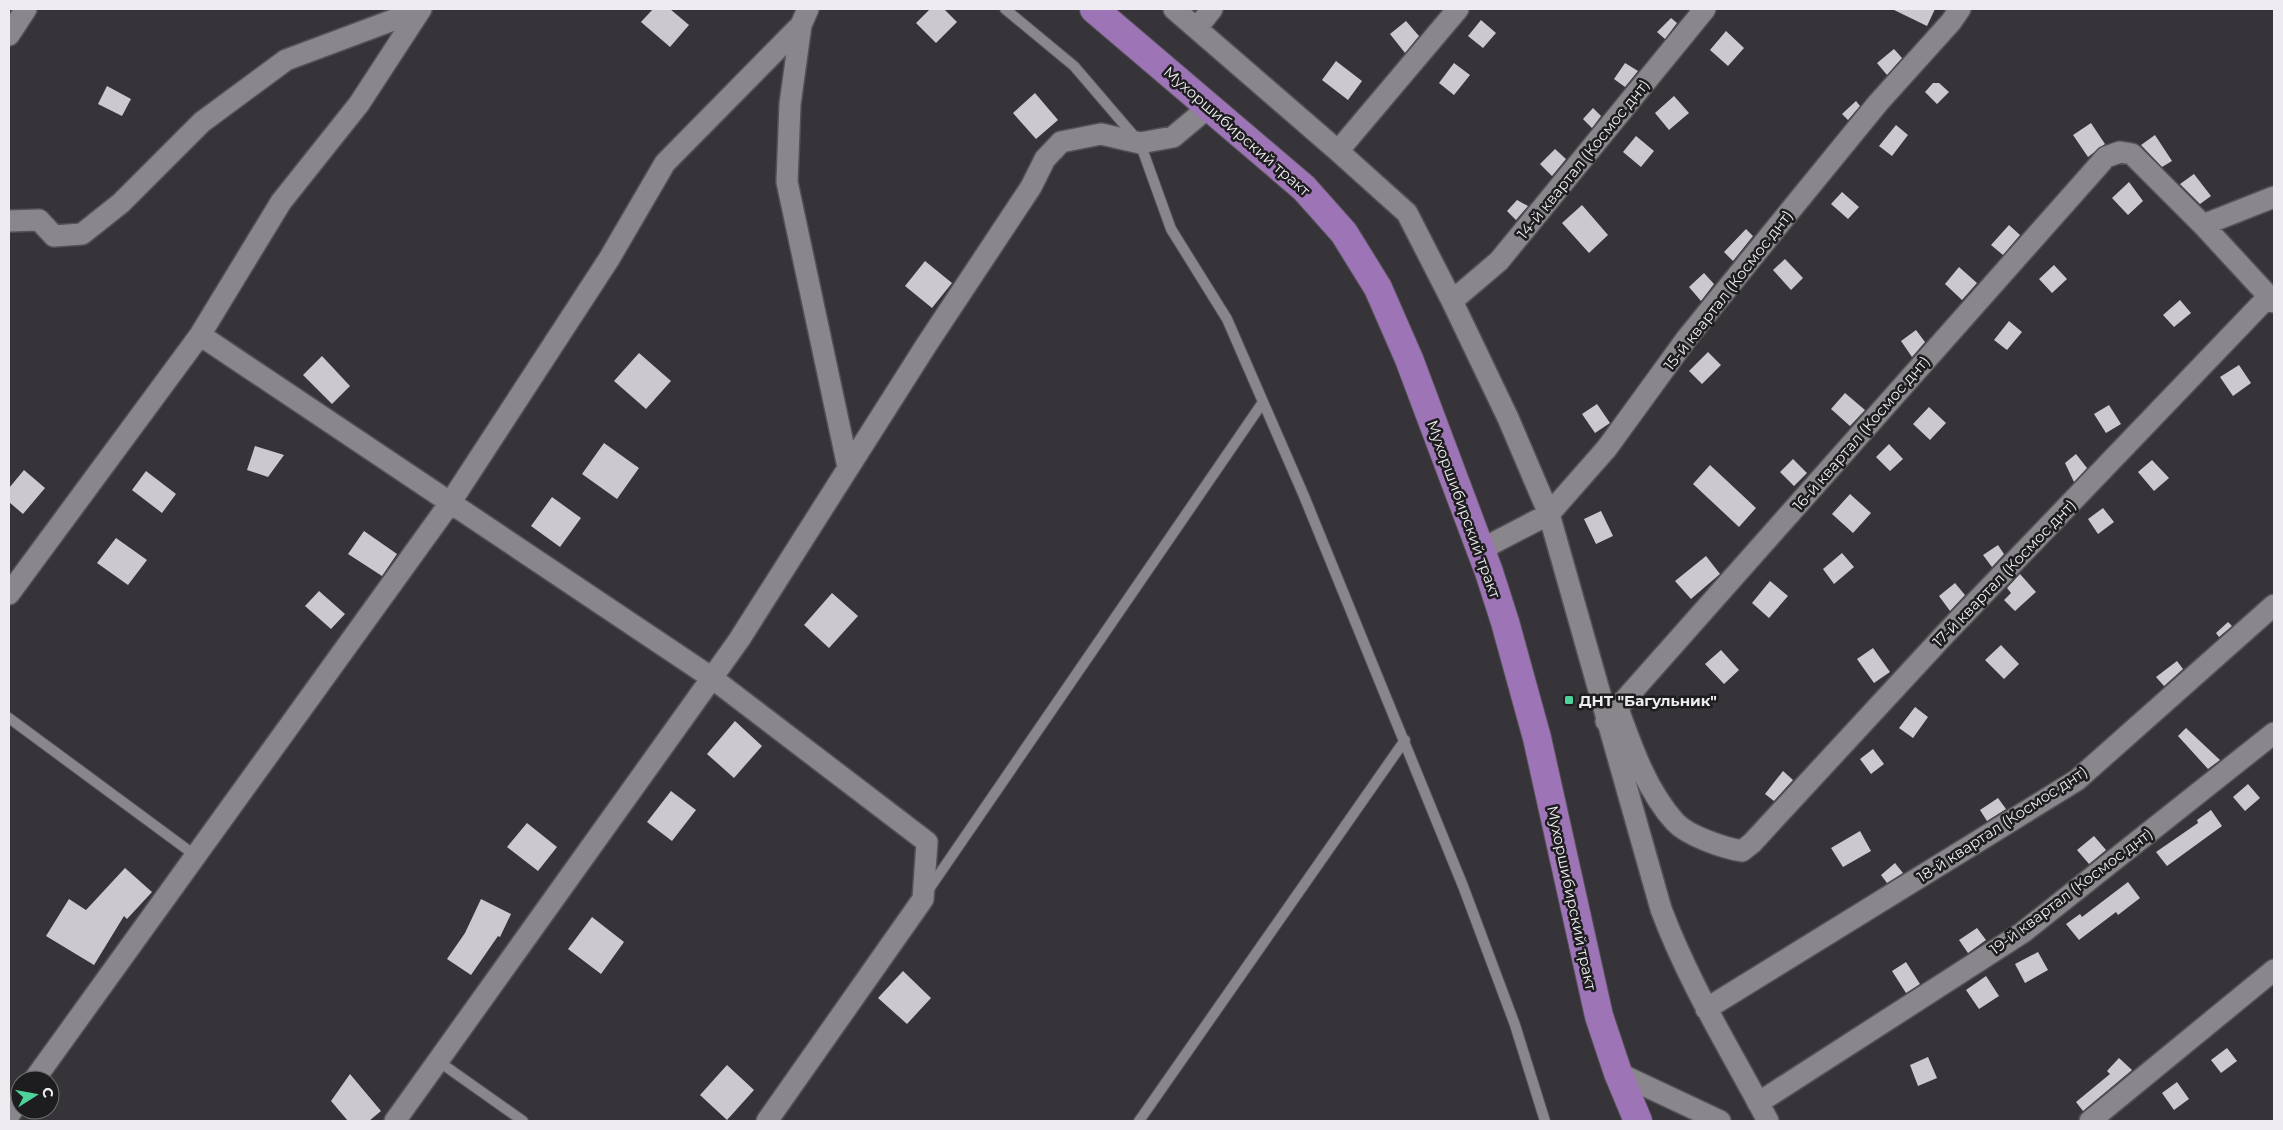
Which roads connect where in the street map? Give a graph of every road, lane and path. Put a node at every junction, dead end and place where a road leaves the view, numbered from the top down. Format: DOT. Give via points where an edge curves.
graph roads {
  1 [pos="26,9"];
  2 [pos="1005,9"];
  3 [pos="1094,9"];
  4 [pos="1174,9"];
  5 [pos="1212,9"];
  6 [pos="1458,9"];
  7 [pos="1705,9"];
  8 [pos="1960,9"];
  9 [pos="420,10"];
  10 [pos="804,17"];
  11 [pos="1197,28"];
  12 [pos="9,35"];
  13 [pos="1210,106"];
  14 [pos="1140,142"];
  15 [pos="1338,151"];
  16 [pos="2274,197"];
  17 [pos="9,221"];
  18 [pos="2203,225"];
  19 [pos="2272,299"];
  20 [pos="1452,301"];
  21 [pos="200,335"];
  22 [pos="1263,402"];
  23 [pos="848,467"];
  24 [pos="450,503"];
  25 [pos="1548,514"];
  26 [pos="1480,550"];
  27 [pos="9,594"];
  28 [pos="2274,605"];
  29 [pos="712,678"];
  30 [pos="1612,715"];
  31 [pos="9,718"];
  32 [pos="2274,733"];
  33 [pos="1405,740"];
  34 [pos="196,856"];
  35 [pos="923,899"];
  36 [pos="2274,970"];
  37 [pos="1706,1009"];
  38 [pos="438,1061"];
  39 [pos="41,1070"];
  40 [pos="1618,1073"];
  41 [pos="1763,1112"];
  42 [pos="395,1121"];
  43 [pos="523,1121"];
  44 [pos="767,1121"];
  45 [pos="1139,1121"];
  46 [pos="1545,1121"];
  47 [pos="1638,1121"];
  48 [pos="1720,1121"];
  49 [pos="2090,1121"];
  1 -- 12 [label="street"];
  2 -- 14 [label="lane" via="1074,66"];
  3 -- 13 [label="main road, Мухоршибирский тракт"];
  4 -- 11 [label="street"];
  5 -- 11 [label="street"];
  6 -- 15 [label="street"];
  7 -- 20 [label="street, 14-й квартал (Космос днт)" via="1499,261"];
  8 -- 25 [label="street, 15-й квартал (Космос днт)" via="1878,103 1687,338 1607,448"];
  9 -- 17 [label="street" via="286,60 202,122 121,202 82,234 54,236 39,220"];
  9 -- 21 [label="street" via="359,104 281,202"];
  10 -- 23 [label="street" via="790,104 787,182"];
  10 -- 24 [label="street" via="665,163 608,259"];
  11 -- 15 [label="street"];
  13 -- 14 [label="street" via="1173,137"];
  13 -- 26 [label="main road, Мухоршибирский тракт" via="1304,188 1362,259 1409,359"];
  14 -- 22 [label="lane" via="1171,229 1227,318"];
  14 -- 23 [label="street" via="1101,134 1061,142 1046,159 1031,187"];
  15 -- 20 [label="street" via="1407,213"];
  16 -- 18 [label="street"];
  18 -- 19 [label="street"];
  18 -- 30 [label="street, 16-й квартал (Космос днт)" via="2132,154 2120,152 2106,156"];
  19 -- 30 [label="street, 17-й квартал (Космос днт)" via="1946,633 1742,851 1701,838 1676,824 1653,790"];
  20 -- 25 [label="street" via="1508,418"];
  21 -- 24 [label="street"];
  21 -- 27 [label="street"];
  22 -- 33 [label="lane"];
  22 -- 35 [label="lane"];
  23 -- 29 [label="street"];
  24 -- 29 [label="street"];
  24 -- 34 [label="street"];
  25 -- 26 [label="street, 15-й квартал (Космос днт)"];
  25 -- 30 [label="street"];
  26 -- 40 [label="main road, Мухоршибирский тракт" via="1521,675 1599,1016"];
  28 -- 37 [label="street, 18-й квартал (Космос днт)" via="2077,780"];
  29 -- 35 [label="street" via="927,842"];
  29 -- 38 [label="street"];
  30 -- 37 [label="street" via="1661,909 1677,952"];
  31 -- 34 [label="lane"];
  32 -- 41 [label="street, 19-й квартал (Космос днт)" via="2022,933"];
  33 -- 45 [label="lane"];
  33 -- 46 [label="lane" via="1512,1015"];
  34 -- 39 [label="street"];
  35 -- 44 [label="street"];
  36 -- 49 [label="street"];
  37 -- 41 [label="street"];
  38 -- 42 [label="street"];
  38 -- 43 [label="lane"];
  40 -- 47 [label="main road, Мухоршибирский тракт"];
  40 -- 48 [label="street"];
}
